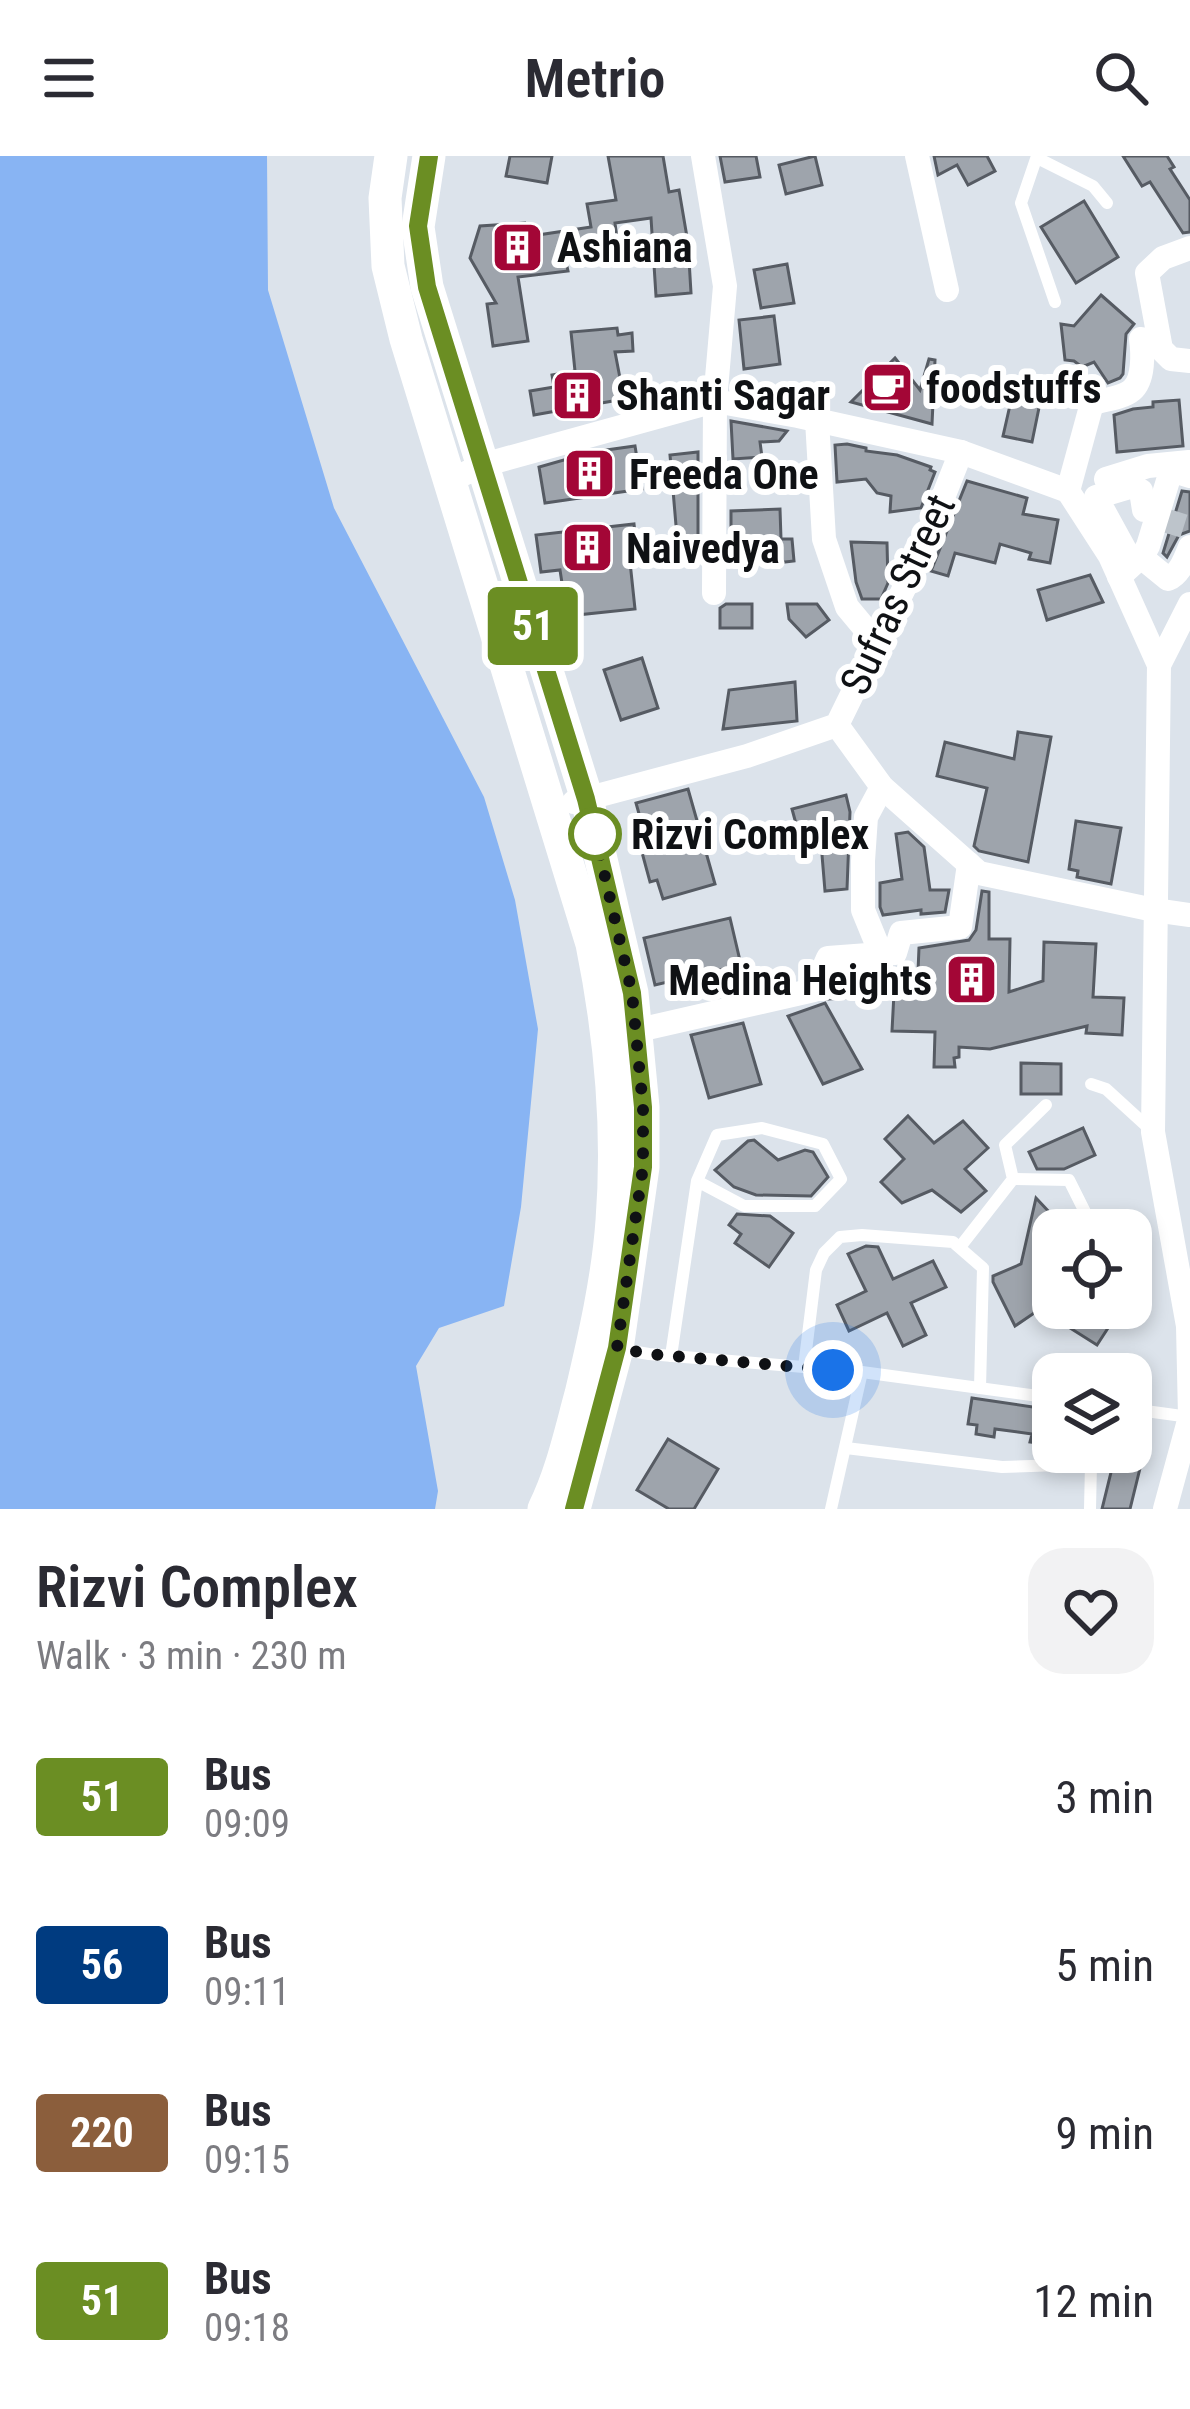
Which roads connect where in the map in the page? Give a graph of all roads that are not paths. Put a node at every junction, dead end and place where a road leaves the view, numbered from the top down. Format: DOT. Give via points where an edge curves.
graph roads {
  1 [pos="391,156"];
  2 [pos="429,156"];
  3 [pos="703,156"];
  4 [pos="917,156"];
  5 [pos="1037,157"];
  6 [pos="1107,203"];
  7 [pos="1190,248"];
  8 [pos="947,290"];
  9 [pos="1055,302"];
  10 [pos="1141,339"];
  11 [pos="1190,362"];
  12 [pos="1068,376"];
  13 [pos="715,401"];
  14 [pos="1092,404"];
  15 [pos="818,420"];
  16 [pos="961,452"];
  17 [pos="1190,463"];
  18 [pos="483,465"];
  19 [pos="1190,476"];
  20 [pos="449,481"];
  21 [pos="1080,489"];
  22 [pos="1154,516"];
  23 [pos="1190,547"];
  24 [pos="1126,556"];
  25 [pos="1182,580"];
  26 [pos="715,593"];
  27 [pos="1190,604"];
  28 [pos="877,643"];
  29 [pos="1159,664"];
  30 [pos="838,724"];
  31 [pos="883,787"];
  32 [pos="586,799"];
  33 [pos="550,809"];
  34 [pos="969,864"];
  35 [pos="1154,910"];
  36 [pos="1190,915"];
  37 [pos="881,954"];
  38 [pos="622,1034"];
  39 [pos="1091,1084"];
  40 [pos="1046,1105"];
  41 [pos="1153,1132"];
  42 [pos="1013,1179"];
  43 [pos="697,1181"];
  44 [pos="1084,1209"];
  45 [pos="960,1247"];
  46 [pos="1190,1325"];
  47 [pos="617,1348"];
  48 [pos="671,1356"];
  49 [pos="804,1367"];
  50 [pos="862,1372"];
  51 [pos="980,1388"];
  52 [pos="1032,1396"];
  53 [pos="1152,1412"];
  54 [pos="1190,1417"];
  55 [pos="846,1448"];
  56 [pos="544,1509"];
  57 [pos="574,1509"];
  58 [pos="831,1509"];
  59 [pos="1090,1509"];
  60 [pos="1165,1509"];
  1 -- 20 [label="main road" via="388,266"];
  2 -- 18 [label="main road" via="418,226 427,287"];
  3 -- 13 [label="street" via="725,286"];
  4 -- 8 [label="street"];
  5 -- 6 [label="lane" via="1093,185"];
  5 -- 9 [label="lane" via="1021,203"];
  7 -- 11 [label="street" via="1148,273 1161,350"];
  10 -- 14 [label="street" via="1135,388"];
  12 -- 14 [label="street"];
  13 -- 15 [label="street"];
  13 -- 18 [label="street"];
  13 -- 26 [label="street"];
  14 -- 21 [label="street"];
  15 -- 16 [label="street"];
  15 -- 28 [label="street" via="824,538 847,607"];
  16 -- 21 [label="street"];
  16 -- 28 [label="street, Sufras Street"];
  17 -- 21 [label="street" via="1148,466"];
  18 -- 20 [label="street"];
  18 -- 32 [label="main road"];
  19 -- 22 [label="street" via="1170,474"];
  20 -- 33 [label="main road"];
  21 -- 22 [label="street" via="1133,486"];
  21 -- 24 [label="street"];
  22 -- 24 [label="street" via="1148,546"];
  23 -- 25 [label="street"];
  24 -- 25 [label="street"];
  24 -- 29 [label="street"];
  27 -- 29 [label="street"];
  28 -- 30 [label="street, Sufras Street"];
  29 -- 35 [label="street"];
  30 -- 31 [label="street"];
  30 -- 32 [label="street, Sufras Street"];
  31 -- 34 [label="street"];
  31 -- 37 [label="street" via="866,818 863,861 863,910"];
  32 -- 33 [label="street, Sufras Street"];
  32 -- 38 [label="main road" via="632,993"];
  33 -- 38 [label="main road" via="605,1010"];
  34 -- 35 [label="street" via="979,873"];
  34 -- 37 [label="street" via="960,927 901,933 895,953"];
  35 -- 36 [label="street"];
  35 -- 41 [label="street"];
  37 -- 38 [label="street" via="829,958 814,990"];
  38 -- 47 [label="main road" via="643,1107 643,1167"];
  38 -- 56 [label="main road" via="613,1222 592,1348 560,1477"];
  39 -- 41 [label="lane"];
  40 -- 42 [label="lane" via="1005,1145"];
  41 -- 46 [label="street"];
  42 -- 44 [label="lane" via="1069,1180"];
  42 -- 45 [label="lane"];
  43 -- 43 [label="lane" via="717,1135 762,1128 823,1144 842,1179 815,1206 744,1206"];
  43 -- 48 [label="lane"];
  45 -- 49 [label="lane" via="840,1237 816,1270"];
  45 -- 51 [label="lane" via="983,1268"];
  46 -- 54 [label="street"];
  47 -- 48 [label="lane"];
  47 -- 57 [label="main road"];
  48 -- 49 [label="lane"];
  49 -- 50 [label="lane"];
  50 -- 51 [label="lane"];
  50 -- 55 [label="lane"];
  51 -- 52 [label="lane"];
  53 -- 54 [label="lane"];
  54 -- 60 [label="street"];
  55 -- 58 [label="lane"];
  55 -- 59 [label="lane" via="1002,1467 1091,1465"];
}
